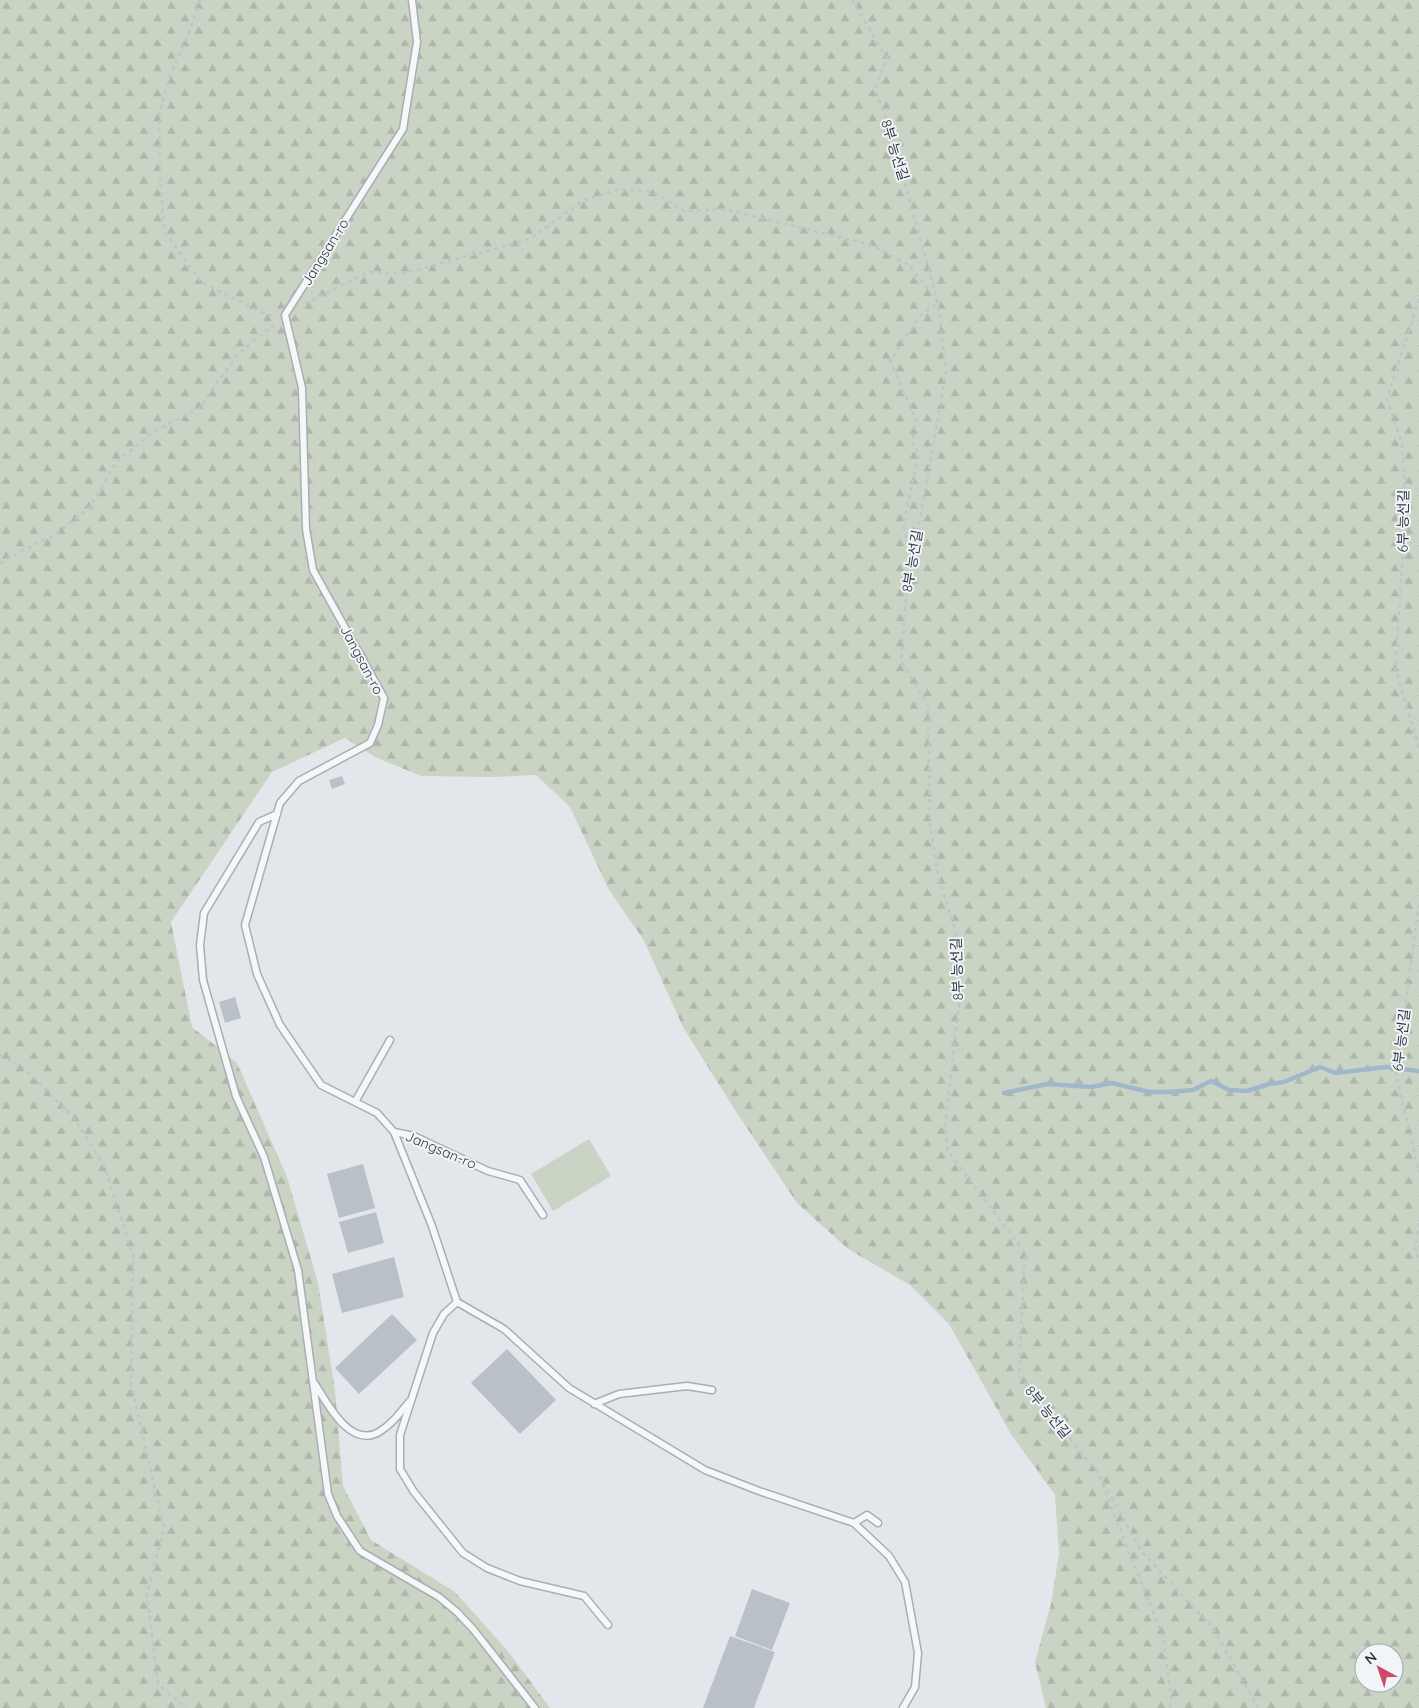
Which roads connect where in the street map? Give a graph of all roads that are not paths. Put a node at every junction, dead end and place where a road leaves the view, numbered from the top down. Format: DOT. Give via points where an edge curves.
graph roads {
  1 [pos="412,0"];
  2 [pos="277,814"];
  3 [pos="390,1040"];
  4 [pos="355,1102"];
  5 [pos="394,1132"];
  6 [pos="544,1215"];
  7 [pos="457,1302"];
  8 [pos="313,1380"];
  9 [pos="712,1390"];
  10 [pos="411,1400"];
  11 [pos="594,1404"];
  12 [pos="878,1523"];
  13 [pos="854,1524"];
  14 [pos="608,1625"];
  15 [pos="534,1708"];
  16 [pos="903,1708"];
  1 -- 2 [label="lane, Jangsan-ro" via="417,42 403,129 285,315 302,388 306,529 313,570 384,698 378,726 370,743 299,781 280,804"];
  2 -- 4 [label="lane, Jangsan-ro" via="245,925 257,974 280,1025 321,1085"];
  2 -- 8 [label="lane" via="259,822 204,913 200,946 203,980 236,1096 264,1157 298,1270"];
  3 -- 4 [label="lane"];
  4 -- 5 [label="lane, Jangsan-ro" via="377,1113"];
  5 -- 6 [label="lane, Jangsan-ro" via="414,1136 488,1171 520,1180"];
  5 -- 7 [label="lane" via="432,1226"];
  7 -- 10 [label="lane" via="444,1314 433,1333"];
  7 -- 11 [label="lane" via="504,1329 569,1388"];
  8 -- 10 [label="lane" via="345,1427 360,1435 377,1434"];
  8 -- 15 [label="lane" via="328,1494 337,1516 360,1551 439,1597 458,1612"];
  9 -- 11 [label="lane" via="687,1386 619,1394"];
  10 -- 14 [label="lane" via="400,1435 400,1469 414,1492 463,1553 520,1582 584,1596"];
  11 -- 13 [label="lane" via="705,1470"];
  12 -- 13 [label="lane" via="867,1515"];
  13 -- 16 [label="lane" via="889,1556 905,1582 918,1653 915,1687"];
}
